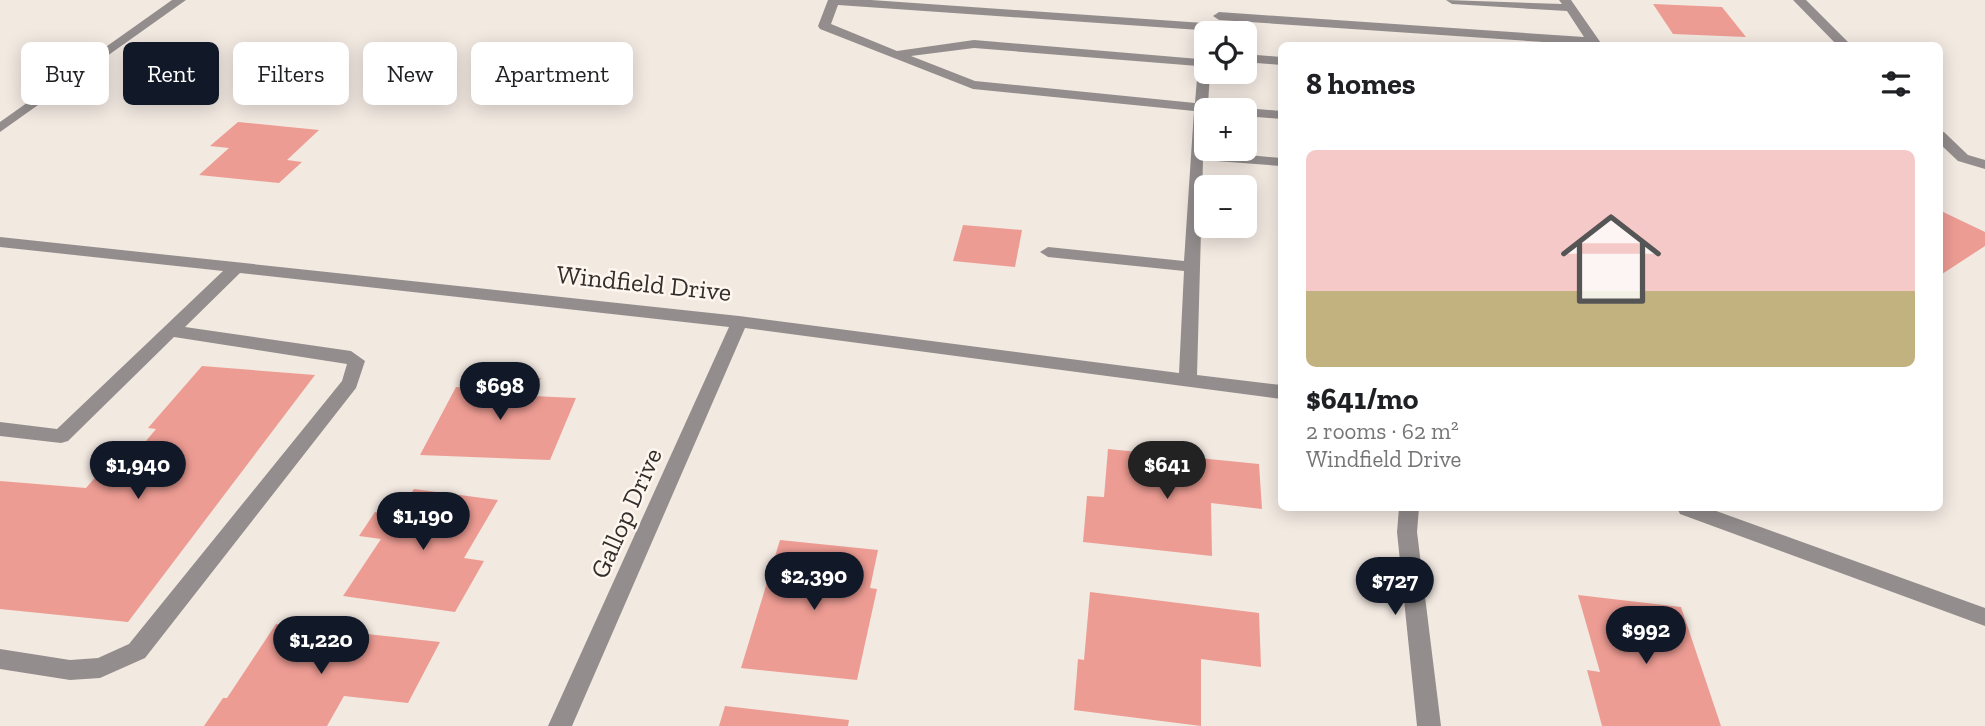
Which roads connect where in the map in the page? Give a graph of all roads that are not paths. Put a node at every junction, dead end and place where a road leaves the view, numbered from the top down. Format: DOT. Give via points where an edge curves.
graph roads {
  1 [pos="180,0"];
  2 [pos="834,0"];
  3 [pos="1226,0"];
  4 [pos="1452,0"];
  5 [pos="1799,0"];
  6 [pos="1568,4"];
  7 [pos="1217,21"];
  8 [pos="1194,24"];
  9 [pos="1257,27"];
  10 [pos="1575,42"];
  11 [pos="1595,42"];
  12 [pos="1842,42"];
  13 [pos="896,54"];
  14 [pos="1194,55"];
  15 [pos="1257,59"];
  16 [pos="1278,61"];
  17 [pos="1194,108"];
  18 [pos="1257,113"];
  19 [pos="1278,115"];
  20 [pos="0,128"];
  21 [pos="1943,139"];
  22 [pos="1257,160"];
  23 [pos="1197,161"];
  24 [pos="1278,162"];
  25 [pos="1985,165"];
  26 [pos="0,242"];
  27 [pos="1048,252"];
  28 [pos="237,267"];
  29 [pos="1193,267"];
  30 [pos="739,322"];
  31 [pos="171,331"];
  32 [pos="1188,380"];
  33 [pos="1278,392"];
  34 [pos="0,429"];
  35 [pos="1409,511"];
  36 [pos="1695,511"];
  37 [pos="1985,617"];
  38 [pos="0,659"];
  39 [pos="560,726"];
  40 [pos="1429,726"];
  1 -- 20 [label="street"];
  2 -- 8 [label="street"];
  2 -- 13 [label="street" via="824,26"];
  3 -- 7 [label="street"];
  4 -- 6 [label="street"];
  5 -- 12 [label="street"];
  6 -- 11 [label="street"];
  9 -- 10 [label="street"];
  13 -- 14 [label="street" via="974,44"];
  13 -- 17 [label="street" via="973,85"];
  15 -- 16 [label="street"];
  18 -- 19 [label="street"];
  21 -- 25 [label="street" via="1963,158"];
  22 -- 24 [label="street"];
  23 -- 29 [label="street"];
  26 -- 28 [label="street, Windfield Drive"];
  27 -- 29 [label="street"];
  28 -- 30 [label="street, Windfield Drive"];
  28 -- 31 [label="street"];
  29 -- 32 [label="street"];
  30 -- 32 [label="street, Windfield Drive"];
  30 -- 39 [label="street, Gallop Drive"];
  31 -- 34 [label="street" via="61,436"];
  31 -- 38 [label="street" via="345,355 356,361 350,383 137,651 100,668 70,670"];
  32 -- 33 [label="street, Windfield Drive"];
  35 -- 40 [label="street" via="1406,532"];
  36 -- 37 [label="street"];
}
